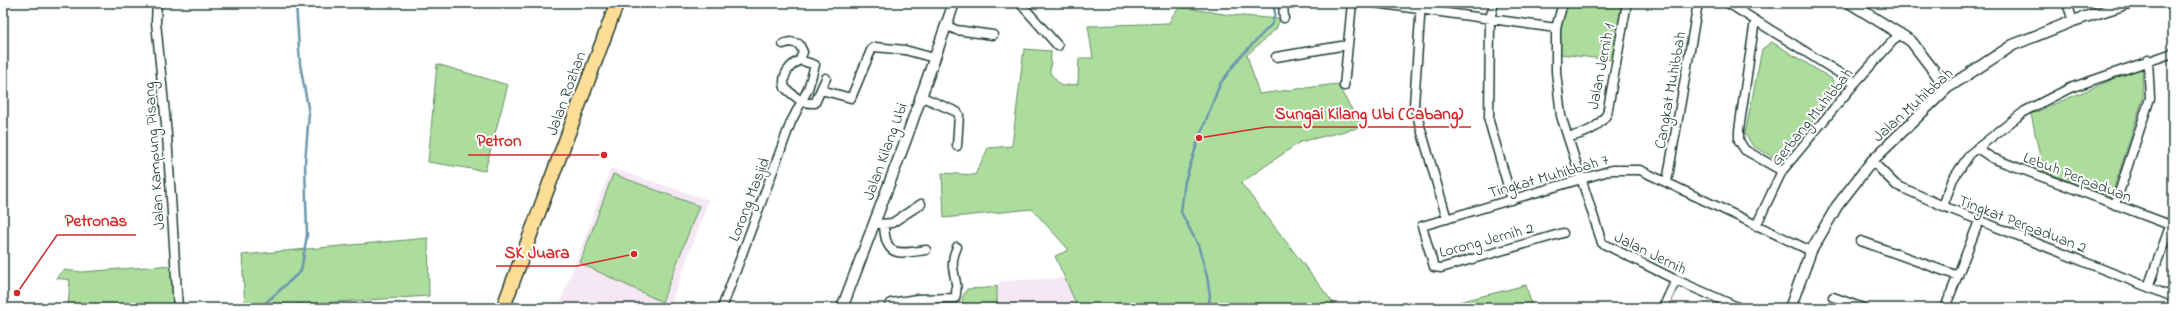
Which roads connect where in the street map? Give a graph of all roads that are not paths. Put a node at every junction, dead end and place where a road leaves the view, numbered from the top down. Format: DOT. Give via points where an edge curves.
graph roads {
  1 [pos="157,3"];
  2 [pos="617,3"];
  3 [pos="954,3"];
  4 [pos="1020,3"];
  5 [pos="1283,3"];
  6 [pos="1352,3"];
  7 [pos="1375,3"];
  8 [pos="1494,3"];
  9 [pos="1563,3"];
  10 [pos="1627,3"];
  11 [pos="1698,3"];
  12 [pos="1728,3"];
  13 [pos="1850,3"];
  14 [pos="2066,3"];
  15 [pos="2129,3"];
  16 [pos="1421,6"];
  17 [pos="1284,18"];
  18 [pos="1490,19"];
  19 [pos="1755,20"];
  20 [pos="2073,22"];
  21 [pos="946,25"];
  22 [pos="1556,28"];
  23 [pos="1900,33"];
  24 [pos="992,35"];
  25 [pos="783,44"];
  26 [pos="1347,45"];
  27 [pos="1058,46"];
  28 [pos="2173,53"];
  29 [pos="1276,57"];
  30 [pos="934,58"];
  31 [pos="800,60"];
  32 [pos="2148,60"];
  33 [pos="826,78"];
  34 [pos="1855,83"];
  35 [pos="1344,86"];
  36 [pos="1947,88"];
  37 [pos="821,90"];
  38 [pos="920,96"];
  39 [pos="801,101"];
  40 [pos="1569,137"];
  41 [pos="957,146"];
  42 [pos="1977,148"];
  43 [pos="1872,161"];
  44 [pos="1782,171"];
  45 [pos="1582,179"];
  46 [pos="1667,182"];
  47 [pos="1512,200"];
  48 [pos="921,204"];
  49 [pos="2115,205"];
  50 [pos="1943,206"];
  51 [pos="1447,219"];
  52 [pos="1979,221"];
  53 [pos="2172,221"];
  54 [pos="879,224"];
  55 [pos="1422,226"];
  56 [pos="1756,226"];
  57 [pos="1563,233"];
  58 [pos="1861,241"];
  59 [pos="957,247"];
  60 [pos="926,250"];
  61 [pos="1811,251"];
  62 [pos="1958,276"];
  63 [pos="1676,280"];
  64 [pos="2148,287"];
  65 [pos="1833,297"];
  66 [pos="2173,297"];
  67 [pos="178,308"];
  68 [pos="503,308"];
  69 [pos="722,308"];
  70 [pos="842,308"];
  71 [pos="888,308"];
  72 [pos="1663,308"];
  73 [pos="1740,308"];
  74 [pos="1790,308"];
  75 [pos="1864,308"];
  76 [pos="1945,308"];
  1 -- 67 [label="street, Jalan Kampung Pisang" via="156,22 167,134"];
  2 -- 68 [label="main road, Jalan Rozhan"];
  3 -- 21 [label="street, Jalan Kilang Ubi"];
  4 -- 27 [label="street"];
  5 -- 17 [label="street"];
  6 -- 26 [label="street"];
  7 -- 16 [label="street"];
  8 -- 18 [label="street"];
  9 -- 22 [label="street, Jalan Jernih"];
  10 -- 40 [label="street, Jalan Jernih 1" via="1607,114 1593,130"];
  11 -- 46 [label="street, Cangkat Muhibbah"];
  12 -- 19 [label="street"];
  13 -- 23 [label="street"];
  14 -- 20 [label="street"];
  15 -- 20 [label="street, Jalan Muhibbah"];
  16 -- 18 [label="street"];
  16 -- 51 [label="street" via="1414,105"];
  18 -- 22 [label="street"];
  18 -- 47 [label="street" via="1489,121"];
  19 -- 34 [label="street"];
  19 -- 44 [label="street" via="1739,141 1745,150"];
  20 -- 36 [label="street, Jalan Muhibbah" via="2012,45"];
  21 -- 24 [label="street" via="956,30"];
  21 -- 30 [label="street, Jalan Kilang Ubi"];
  22 -- 40 [label="street, Jalan Jernih" via="1556,72 1561,116"];
  23 -- 34 [label="street, Gerbang Muhibbah"];
  23 -- 36 [label="street" via="1920,50"];
  25 -- 31 [label="street" via="790,42 801,46 803,52"];
  26 -- 29 [label="street"];
  26 -- 35 [label="street"];
  28 -- 32 [label="street"];
  30 -- 37 [label="street" via="905,50 875,47 872,48 851,98"];
  30 -- 38 [label="street, Jalan Kilang Ubi"];
  31 -- 39 [label="street, Lorong Masjid" via="815,65 808,89"];
  31 -- 39 [label="street" via="788,68 784,84 785,88"];
  32 -- 42 [label="street" via="2045,99"];
  32 -- 49 [label="street" via="2150,98"];
  33 -- 37 [label="street"];
  34 -- 44 [label="street, Gerbang Muhibbah"];
  36 -- 43 [label="street, Jalan Muhibbah"];
  37 -- 39 [label="street" via="815,103 807,104"];
  38 -- 41 [label="street" via="957,112"];
  38 -- 54 [label="street, Jalan Kilang Ubi"];
  39 -- 69 [label="street, Lorong Masjid"];
  40 -- 45 [label="street, Jalan Jernih"];
  42 -- 49 [label="street, Lebuh Perpaduan" via="1992,158"];
  42 -- 50 [label="street" via="1953,179"];
  43 -- 50 [label="street, Tingkat Perpaduan 2" via="1896,185"];
  43 -- 61 [label="street, Jalan Muhibbah" via="1837,206"];
  44 -- 56 [label="street, Gerbang Muhibbah"];
  45 -- 46 [label="street, Tingkat Muhibbah 7" via="1612,170 1640,170"];
  45 -- 47 [label="street, Tingkat Muhibbah 7"];
  45 -- 63 [label="street, Jalan Jernih" via="1602,244"];
  46 -- 56 [label="street, Tingkat Muhibbah 7"];
  47 -- 51 [label="street, Tingkat Muhibbah 7"];
  48 -- 54 [label="street" via="892,223"];
  49 -- 53 [label="street, Lebuh Perpaduan"];
  50 -- 52 [label="street, Tingkat Perpaduan 2"];
  51 -- 55 [label="street, Tingkat Muhibbah 7"];
  52 -- 62 [label="street"];
  52 -- 64 [label="street, Tingkat Perpaduan 2"];
  53 -- 64 [label="street"];
  54 -- 60 [label="street" via="888,248 897,252"];
  54 -- 70 [label="street, Jalan Kilang Ubi"];
  55 -- 57 [label="street, Lorong Jernih 2" via="1434,267 1441,268"];
  56 -- 61 [label="street, Tingkat Muhibbah 7"];
  58 -- 62 [label="street"];
  59 -- 71 [label="street" via="952,257 958,290 955,298 917,299 891,303"];
  61 -- 74 [label="street, Jalan Muhibbah"];
  62 -- 76 [label="street"];
  63 -- 72 [label="street"];
  63 -- 73 [label="street, Jalan Jernih"];
  64 -- 66 [label="street, Tingkat Perpaduan 2"];
  65 -- 75 [label="street"];
}
